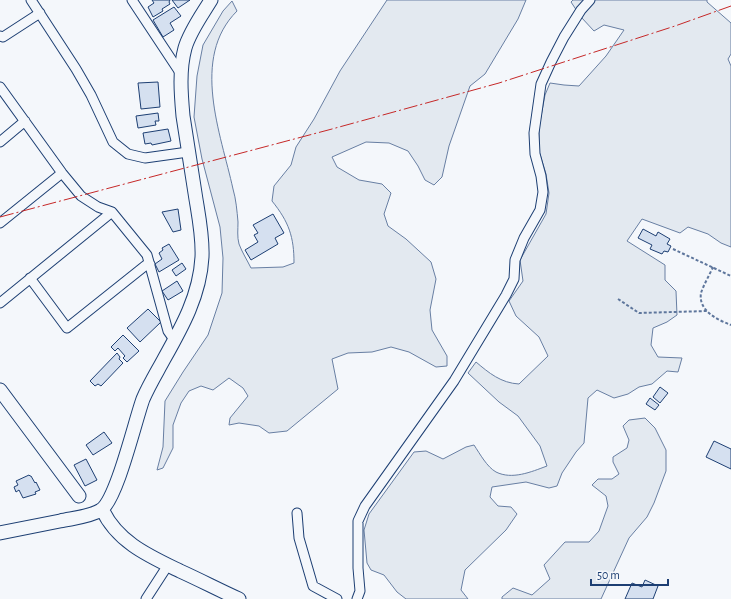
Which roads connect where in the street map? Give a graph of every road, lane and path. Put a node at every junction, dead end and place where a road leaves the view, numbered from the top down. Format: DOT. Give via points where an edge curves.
graph roads {
  1 [pos="31,0"];
  2 [pos="132,0"];
  3 [pos="211,0"];
  4 [pos="590,0"];
  5 [pos="40,13"];
  6 [pos="0,36"];
  7 [pos="181,74"];
  8 [pos="0,87"];
  9 [pos="25,121"];
  10 [pos="0,142"];
  11 [pos="188,152"];
  12 [pos="62,173"];
  13 [pos="112,212"];
  14 [pos="0,223"];
  15 [pos="673,249"];
  16 [pos="150,264"];
  17 [pos="713,267"];
  18 [pos="731,276"];
  19 [pos="30,278"];
  20 [pos="618,299"];
  21 [pos="0,302"];
  22 [pos="707,311"];
  23 [pos="731,326"];
  24 [pos="175,341"];
  25 [pos="0,390"];
  26 [pos="79,496"];
  27 [pos="102,509"];
  28 [pos="297,513"];
  29 [pos="0,532"];
  30 [pos="168,565"];
  31 [pos="146,599"];
  32 [pos="239,599"];
  33 [pos="337,599"];
  34 [pos="357,599"];
  1 -- 5 [label="street"];
  2 -- 7 [label="street"];
  3 -- 7 [label="street" via="185,48"];
  4 -- 34 [label="street" via="564,37 542,84 534,133 535,154 543,192 540,210 515,260 514,279 454,381 358,521 360,591"];
  5 -- 6 [label="street" via="3,37"];
  5 -- 11 [label="street" via="91,95 113,142 128,154 145,158"];
  7 -- 11 [label="street"];
  8 -- 9 [label="street"];
  9 -- 10 [label="street"];
  9 -- 12 [label="street"];
  11 -- 24 [label="street" via="199,217 202,257 190,311"];
  12 -- 13 [label="street" via="81,196"];
  12 -- 14 [label="street"];
  13 -- 16 [label="street" via="147,255"];
  13 -- 19 [label="street"];
  15 -- 17 [label="path"];
  16 -- 19 [label="street" via="67,328"];
  16 -- 24 [label="street" via="168,331"];
  17 -- 18 [label="path"];
  17 -- 22 [label="path" via="701,293"];
  19 -- 21 [label="street"];
  20 -- 22 [label="path" via="639,313"];
  22 -- 23 [label="path" via="716,319"];
  24 -- 27 [label="street" via="147,389 117,482"];
  25 -- 26 [label="street"];
  27 -- 29 [label="street" via="87,516"];
  27 -- 30 [label="street" via="111,526 129,543"];
  28 -- 33 [label="street" via="298,538 313,586"];
  30 -- 31 [label="street"];
  30 -- 32 [label="street"];
}
